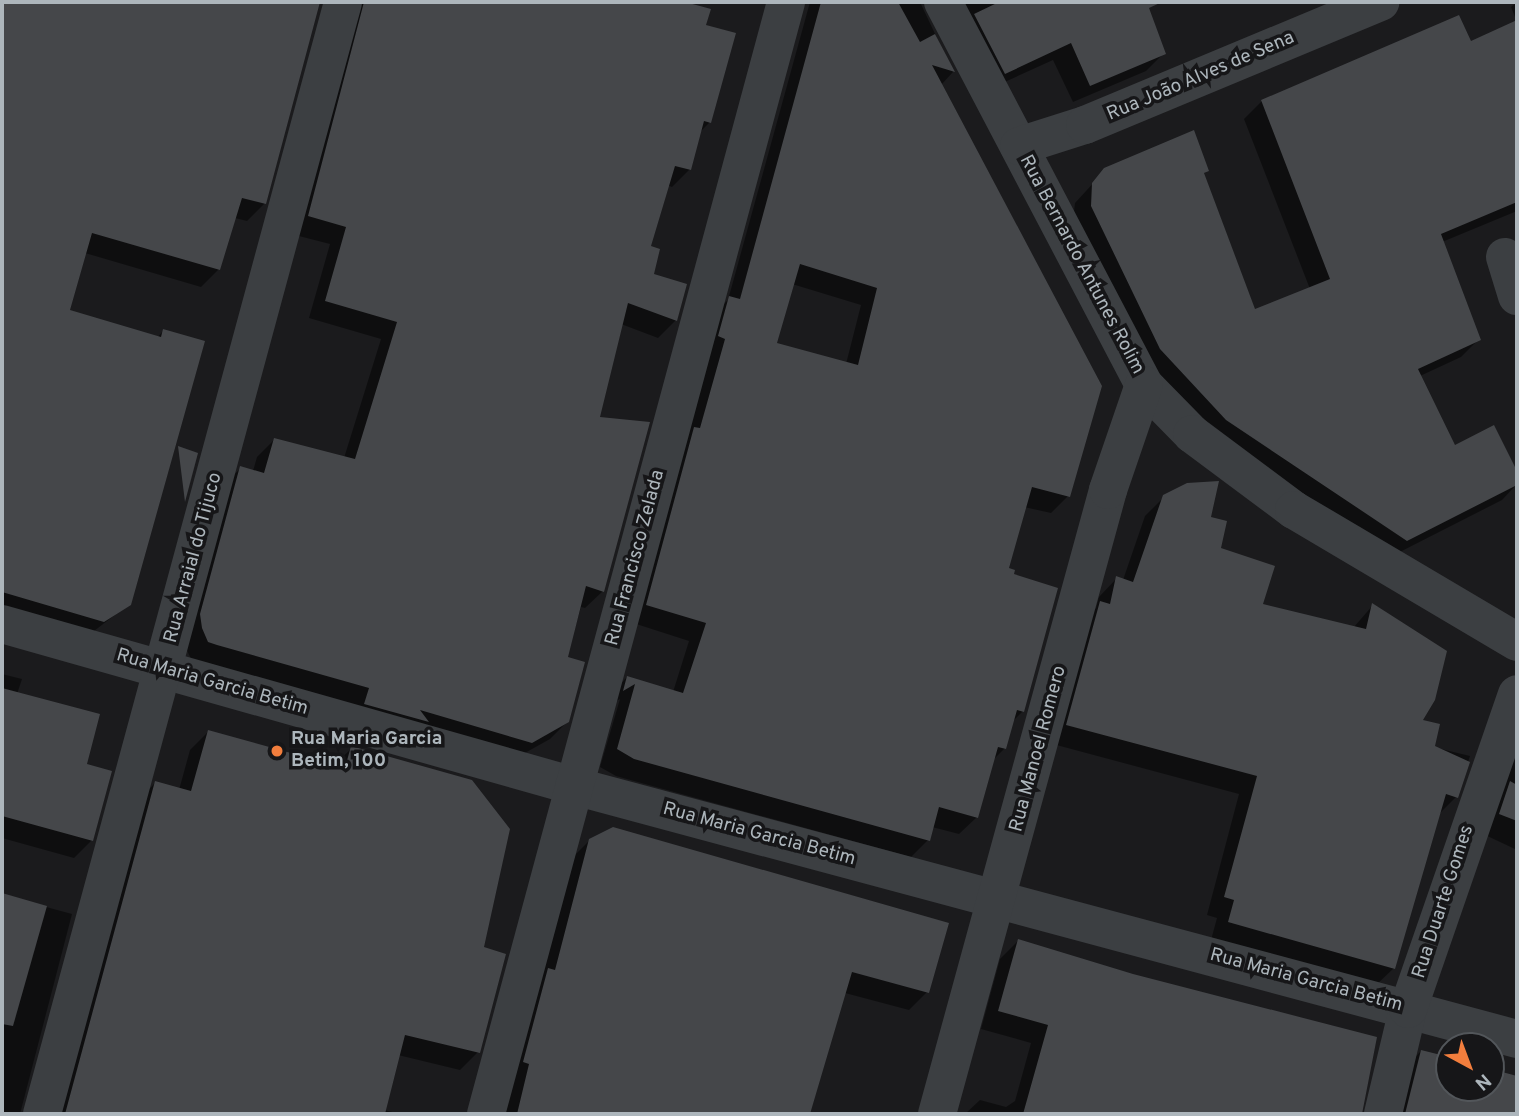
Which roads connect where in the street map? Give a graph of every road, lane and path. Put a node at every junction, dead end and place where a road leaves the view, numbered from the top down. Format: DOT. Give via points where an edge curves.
graph roads {
  1 [pos="342,2"];
  2 [pos="786,2"];
  3 [pos="943,2"];
  4 [pos="1381,2"];
  5 [pos="1019,146"];
  6 [pos="1505,257"];
  7 [pos="1517,296"];
  8 [pos="1144,385"];
  9 [pos="2,624"];
  10 [pos="1517,642"];
  11 [pos="164,669"];
  12 [pos="1517,694"];
  13 [pos="574,786"];
  14 [pos="998,898"];
  15 [pos="1408,1009"];
  16 [pos="1517,1039"];
  17 [pos="42,1114"];
  18 [pos="486,1114"];
  19 [pos="937,1114"];
  20 [pos="1383,1114"];
  1 -- 11 [label="street, Rua Arraial do Tijuco"];
  2 -- 13 [label="street, Rua Francisco Zelada"];
  3 -- 5 [label="street, Rua Bernardo Antunes Rolim"];
  4 -- 5 [label="street, Rua João Alves de Sena" via="1085,125"];
  5 -- 8 [label="street, Rua Bernardo Antunes Rolim"];
  6 -- 7 [label="street"];
  8 -- 10 [label="street, Rua Bernardo Antunes Rolim" via="1192,433 1294,510"];
  8 -- 14 [label="street, Rua Manoel Romero" via="1108,490"];
  9 -- 11 [label="street, Rua Maria Garcia Betim"];
  11 -- 13 [label="street, Rua Maria Garcia Betim"];
  11 -- 17 [label="street, Rua Arraial do Tijuco"];
  12 -- 15 [label="street, Rua Duarte Gomes"];
  13 -- 14 [label="street, Rua Maria Garcia Betim"];
  13 -- 18 [label="street, Rua Francisco Zelada"];
  14 -- 15 [label="street, Rua Maria Garcia Betim"];
  14 -- 19 [label="street, Rua Manoel Romero"];
  15 -- 16 [label="street, Rua Maria Garcia Betim"];
  15 -- 20 [label="street, Rua Duarte Gomes"];
}
